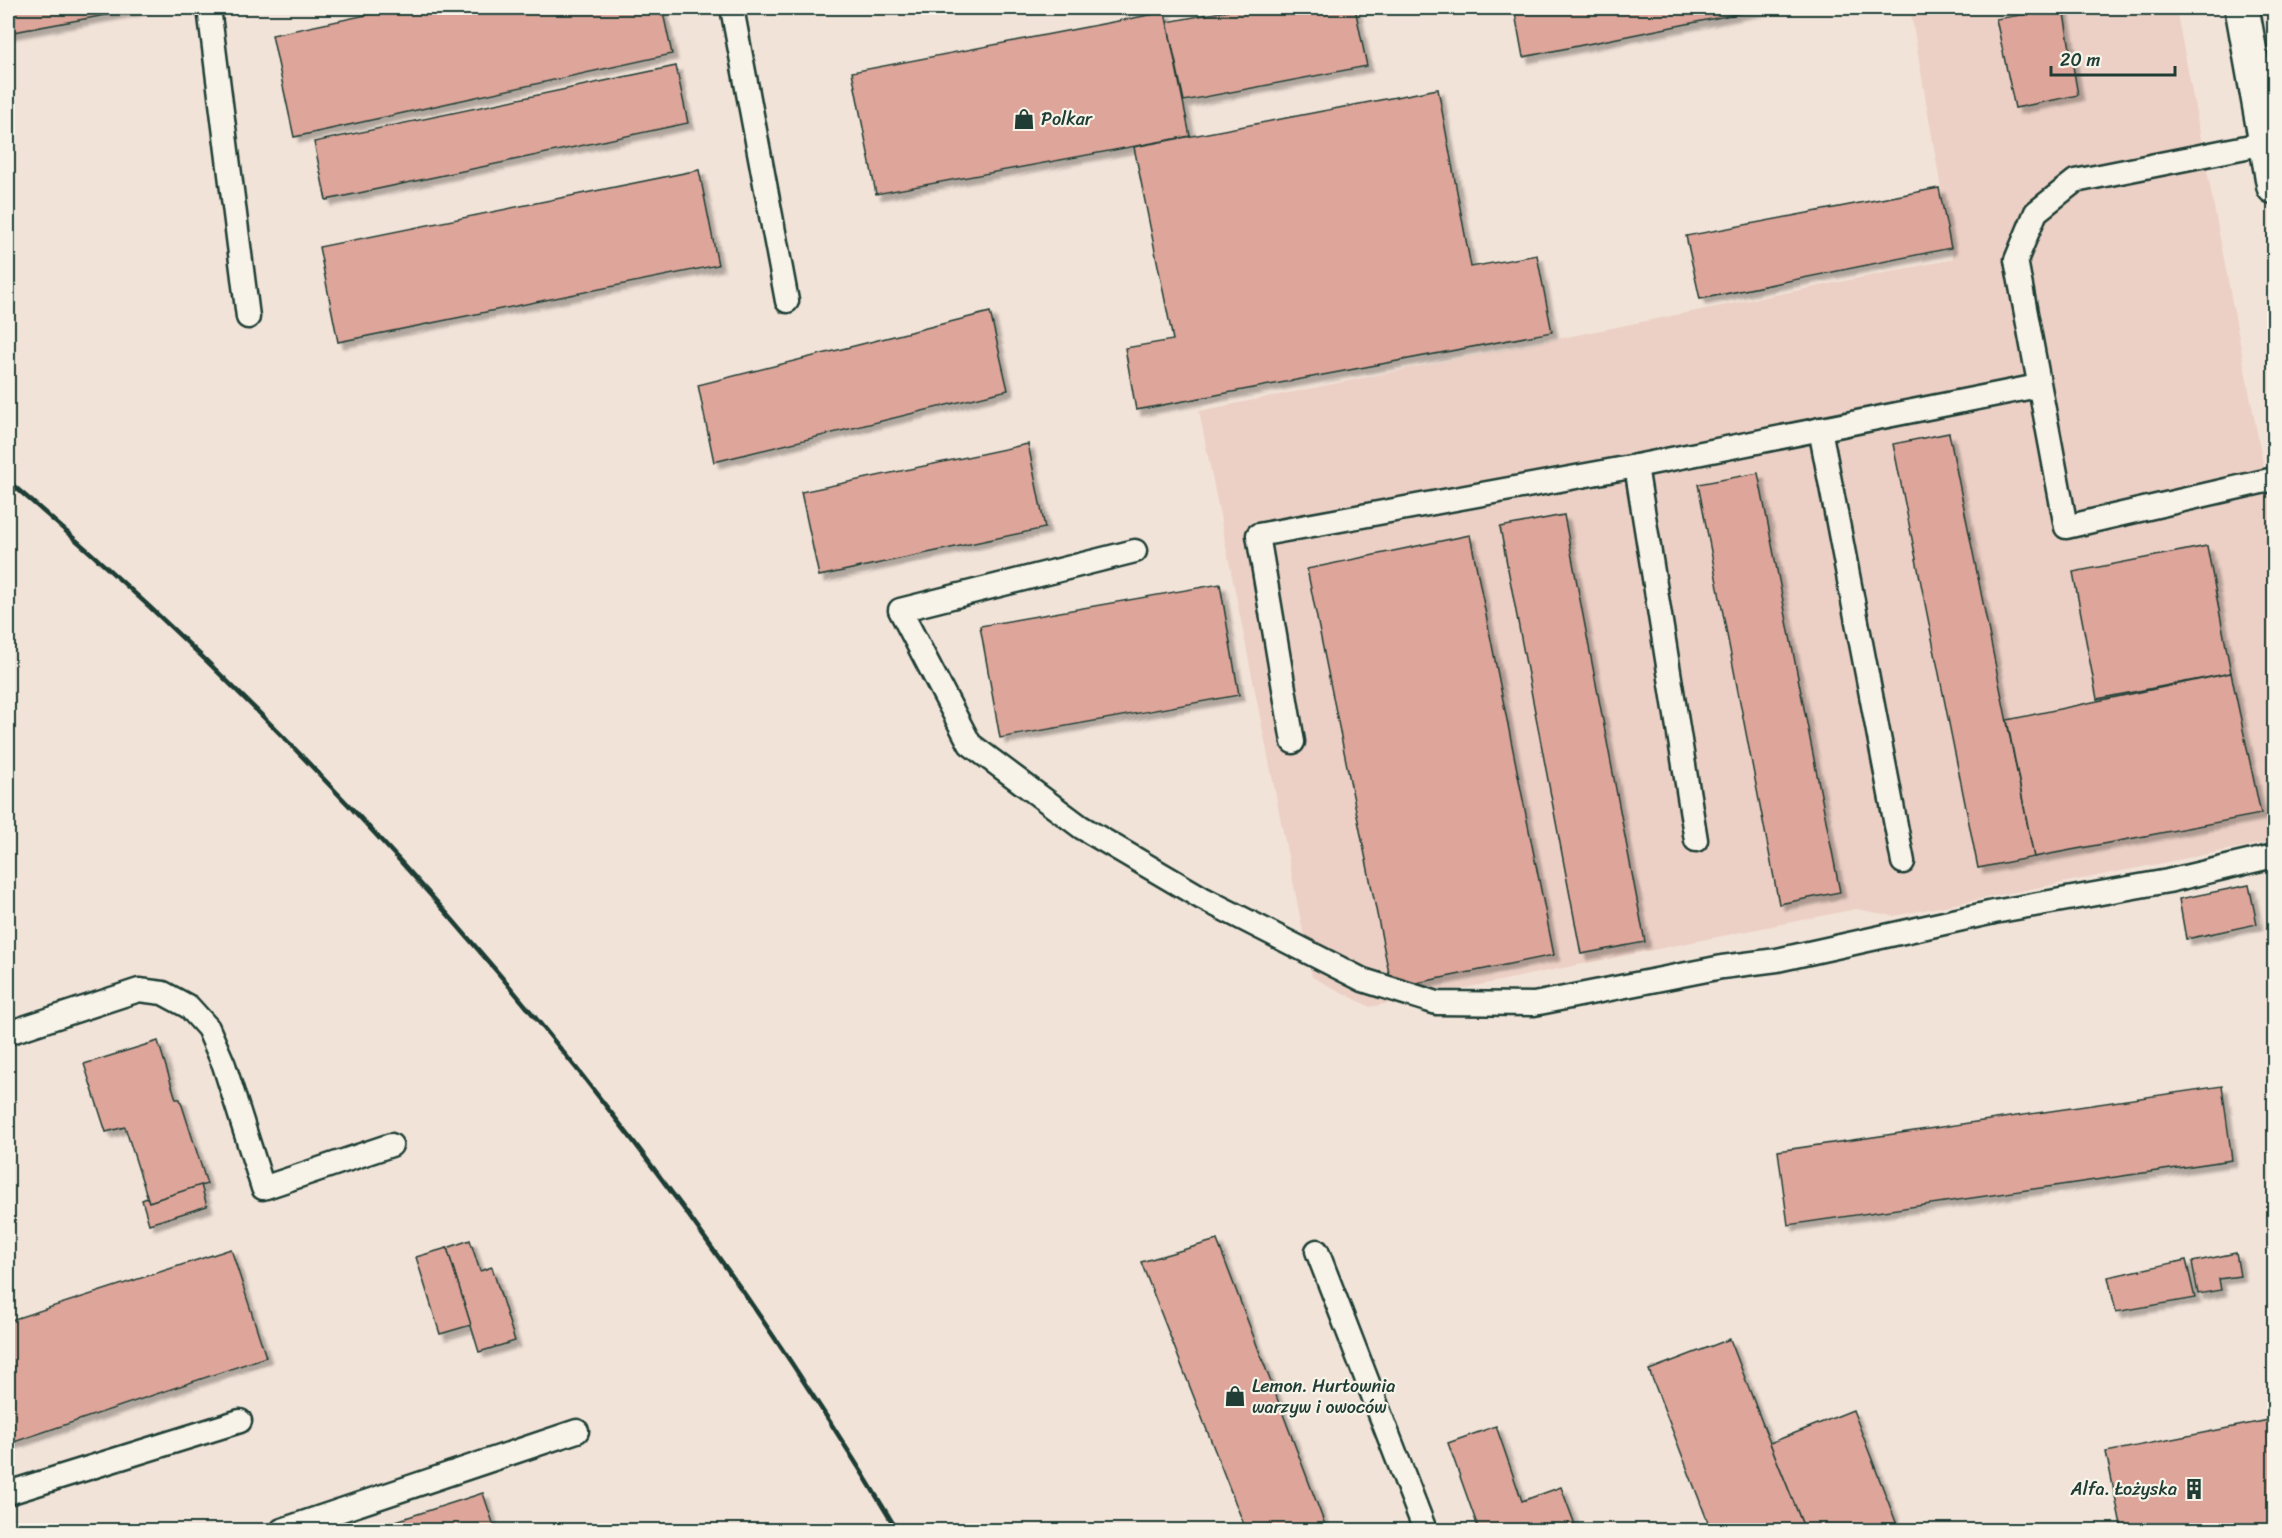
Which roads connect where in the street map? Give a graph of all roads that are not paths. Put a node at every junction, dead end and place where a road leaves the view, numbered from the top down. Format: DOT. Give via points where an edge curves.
graph roads {
  1 [pos="209,8"];
  2 [pos="732,8"];
  3 [pos="2242,8"];
  4 [pos="2268,131"];
  5 [pos="2274,187"];
  6 [pos="787,300"];
  7 [pos="248,316"];
  8 [pos="2038,386"];
  9 [pos="1820,429"];
  10 [pos="1636,466"];
  11 [pos="2274,479"];
  12 [pos="1136,550"];
  13 [pos="1293,742"];
  14 [pos="1696,840"];
  15 [pos="2274,856"];
  16 [pos="1903,862"];
  17 [pos="8,1033"];
  18 [pos="392,1145"];
  19 [pos="1317,1251"];
  20 [pos="240,1421"];
  21 [pos="577,1431"];
  22 [pos="8,1493"];
  23 [pos="282,1530"];
  24 [pos="1425,1530"];
  1 -- 7 [label="lane"];
  2 -- 6 [label="lane"];
  3 -- 4 [label="street"];
  4 -- 5 [label="street"];
  4 -- 8 [label="lane" via="2075,181 2036,212 2016,260"];
  8 -- 9 [label="lane"];
  8 -- 11 [label="lane" via="2066,527"];
  9 -- 10 [label="lane"];
  9 -- 16 [label="lane"];
  10 -- 13 [label="lane" via="1258,535"];
  10 -- 14 [label="lane"];
  12 -- 15 [label="lane" via="900,610 970,744 1081,827 1202,898 1363,980 1437,1003 1534,1004 1777,960"];
  17 -- 18 [label="lane" via="139,990 163,993 189,1007 208,1028 224,1065 263,1188"];
  19 -- 24 [label="lane"];
  20 -- 22 [label="lane"];
  21 -- 23 [label="lane"];
}
